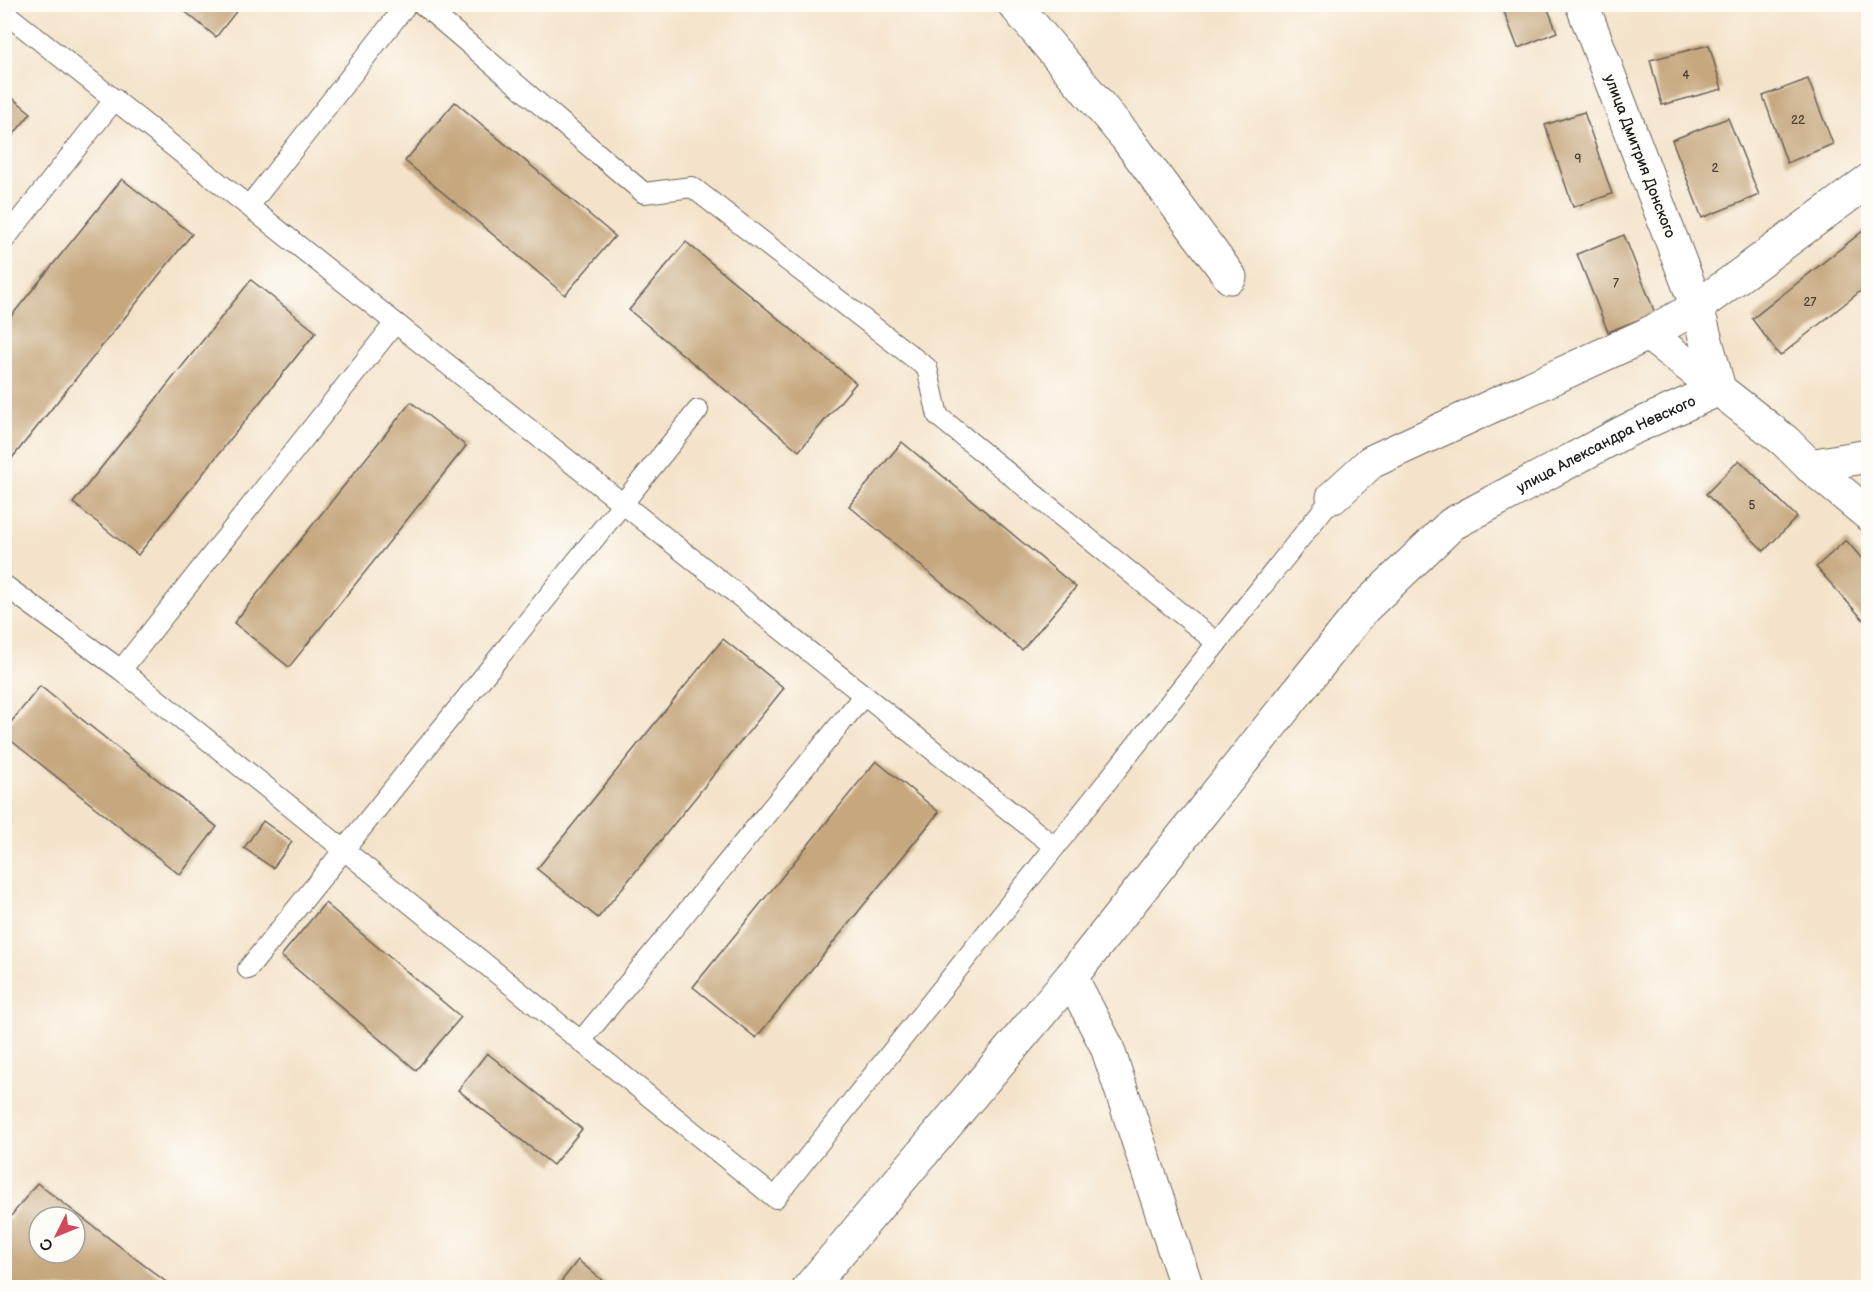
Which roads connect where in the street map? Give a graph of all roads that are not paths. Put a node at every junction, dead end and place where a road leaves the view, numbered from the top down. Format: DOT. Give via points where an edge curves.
graph roads {
  1 [pos="407,4"];
  2 [pos="422,4"];
  3 [pos="1014,4"];
  4 [pos="1582,4"];
  5 [pos="4,12"];
  6 [pos="115,99"];
  7 [pos="1869,181"];
  8 [pos="249,206"];
  9 [pos="4,240"];
  10 [pos="1230,277"];
  11 [pos="1697,307"];
  12 [pos="395,323"];
  13 [pos="1648,334"];
  14 [pos="1719,388"];
  15 [pos="698,410"];
  16 [pos="1869,456"];
  17 [pos="1810,466"];
  18 [pos="1333,497"];
  19 [pos="622,504"];
  20 [pos="1869,514"];
  21 [pos="4,585"];
  22 [pos="1217,643"];
  23 [pos="121,670"];
  24 [pos="864,695"];
  25 [pos="1055,847"];
  26 [pos="345,851"];
  27 [pos="248,969"];
  28 [pos="1071,977"];
  29 [pos="581,1041"];
  30 [pos="809,1287"];
  31 [pos="1187,1287"];
  1 -- 8 [label="lane"];
  2 -- 22 [label="lane" via="644,193 692,187 927,368 938,416"];
  3 -- 10 [label="street" via="1125,137"];
  4 -- 11 [label="street, улица Дмитрия Донского"];
  5 -- 6 [label="lane"];
  6 -- 8 [label="lane"];
  6 -- 9 [label="lane"];
  7 -- 11 [label="street"];
  8 -- 12 [label="lane"];
  11 -- 13 [label="street"];
  11 -- 14 [label="street"];
  12 -- 19 [label="lane"];
  12 -- 23 [label="lane"];
  13 -- 14 [label="street"];
  13 -- 18 [label="street" via="1371,462"];
  14 -- 17 [label="street"];
  14 -- 28 [label="street, улица Александра Невского" via="1626,431 1452,524 1364,608"];
  15 -- 19 [label="lane"];
  16 -- 17 [label="street"];
  17 -- 20 [label="street"];
  18 -- 22 [label="lane"];
  19 -- 24 [label="lane"];
  19 -- 26 [label="lane"];
  21 -- 23 [label="lane"];
  22 -- 25 [label="lane"];
  23 -- 26 [label="lane"];
  24 -- 25 [label="lane"];
  24 -- 29 [label="lane"];
  25 -- 29 [label="lane" via="775,1198"];
  26 -- 27 [label="lane"];
  26 -- 29 [label="lane"];
  28 -- 30 [label="street, улица Александра Невского"];
  28 -- 31 [label="street" via="1107,1047"];
}
